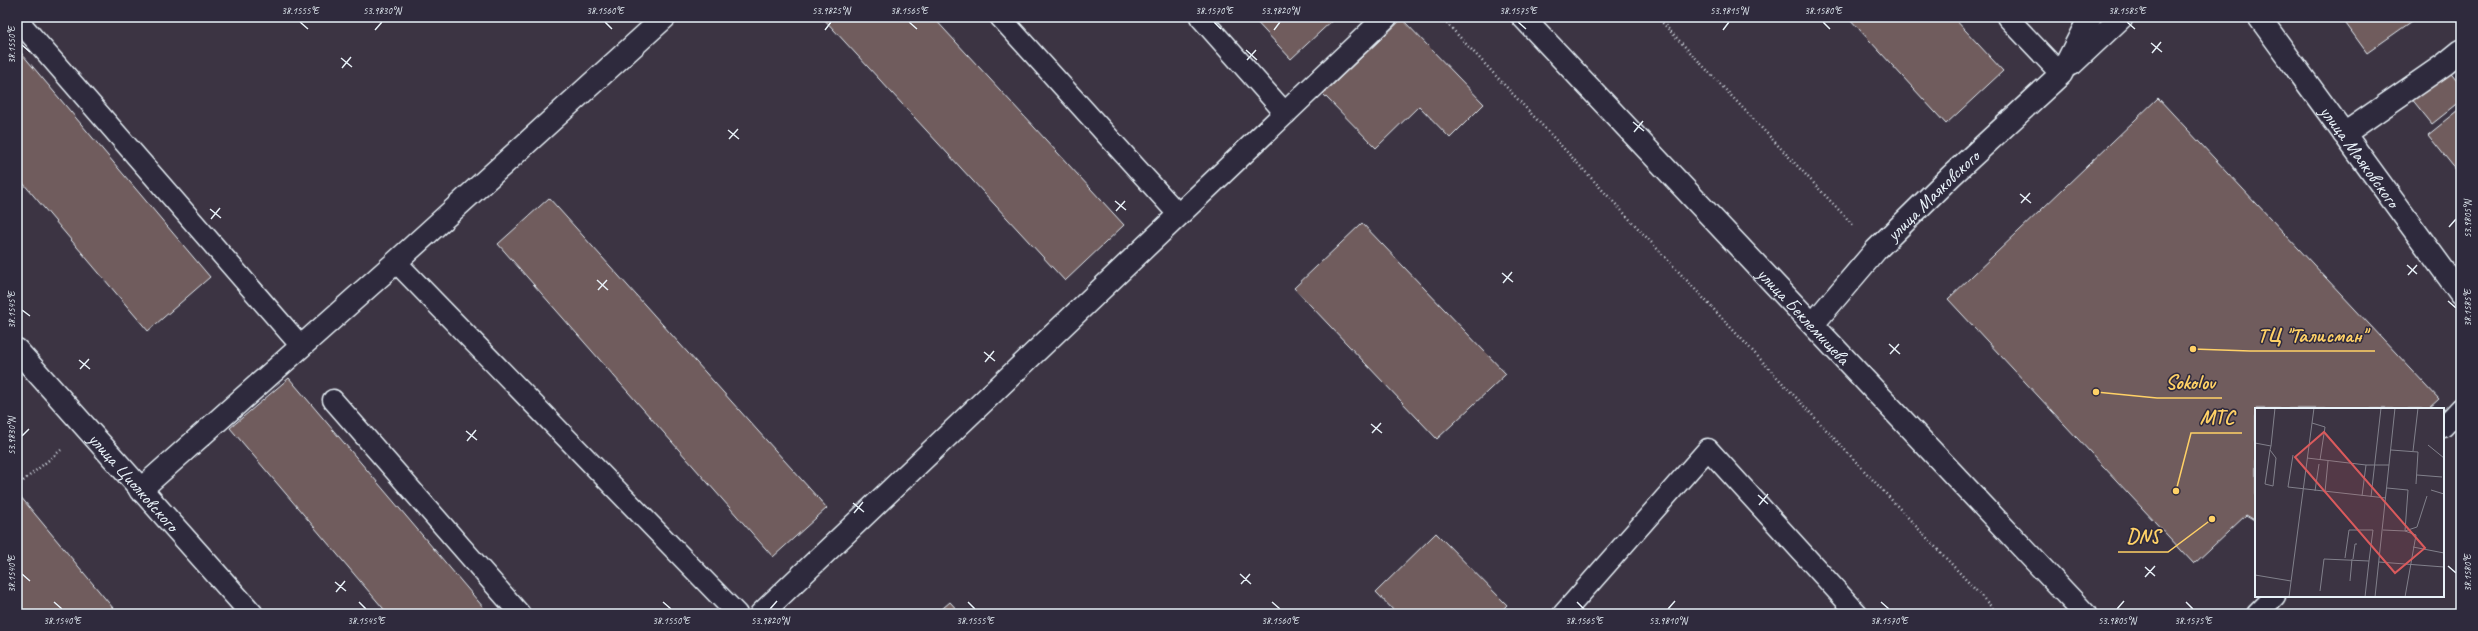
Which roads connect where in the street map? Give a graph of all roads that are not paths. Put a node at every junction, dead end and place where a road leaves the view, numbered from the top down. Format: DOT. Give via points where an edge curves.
graph roads {
  1 [pos="665,17"];
  2 [pos="1000,17"];
  3 [pos="1200,17"];
  4 [pos="1386,17"];
  5 [pos="1523,17"];
  6 [pos="2007,17"];
  7 [pos="2090,17"];
  8 [pos="2122,17"];
  9 [pos="2259,17"];
  10 [pos="17,19"];
  11 [pos="2461,51"];
  12 [pos="2062,74"];
  13 [pos="1286,114"];
  14 [pos="2344,134"];
  15 [pos="1178,214"];
  16 [pos="396,262"];
  17 [pos="2461,294"];
  18 [pos="1813,324"];
  19 [pos="301,346"];
  20 [pos="17,350"];
  21 [pos="333,400"];
  22 [pos="2461,408"];
  23 [pos="2444,426"];
  24 [pos="140,490"];
  25 [pos="2274,597"];
  26 [pos="252,614"];
  27 [pos="520,614"];
  28 [pos="737,614"];
  29 [pos="761,614"];
  30 [pos="1563,614"];
  31 [pos="1858,614"];
  32 [pos="2085,614"];
  33 [pos="2257,614"];
  1 -- 16 [label="street"];
  2 -- 15 [label="lane"];
  3 -- 13 [label="lane"];
  4 -- 13 [label="street"];
  5 -- 18 [label="street, улица Беклемищева"];
  6 -- 12 [label="lane"];
  7 -- 12 [label="street, улица Маяковского"];
  8 -- 12 [label="street, улица Маяковского"];
  9 -- 14 [label="street, улица Маяковского"];
  10 -- 19 [label="lane"];
  11 -- 14 [label="street"];
  12 -- 18 [label="street, улица Маяковского" via="1951,176 1876,250"];
  13 -- 15 [label="street"];
  14 -- 17 [label="street, улица Маяковского"];
  15 -- 29 [label="street"];
  16 -- 19 [label="street"];
  16 -- 28 [label="lane"];
  18 -- 32 [label="street, улица Беклемищева"];
  19 -- 24 [label="street"];
  20 -- 24 [label="street, улица Циолковского"];
  21 -- 27 [label="lane"];
  22 -- 23 [label="lane"];
  24 -- 26 [label="street, улица Циолковского"];
  25 -- 33 [label="lane"];
  30 -- 31 [label="lane" via="1708,449"];
}
